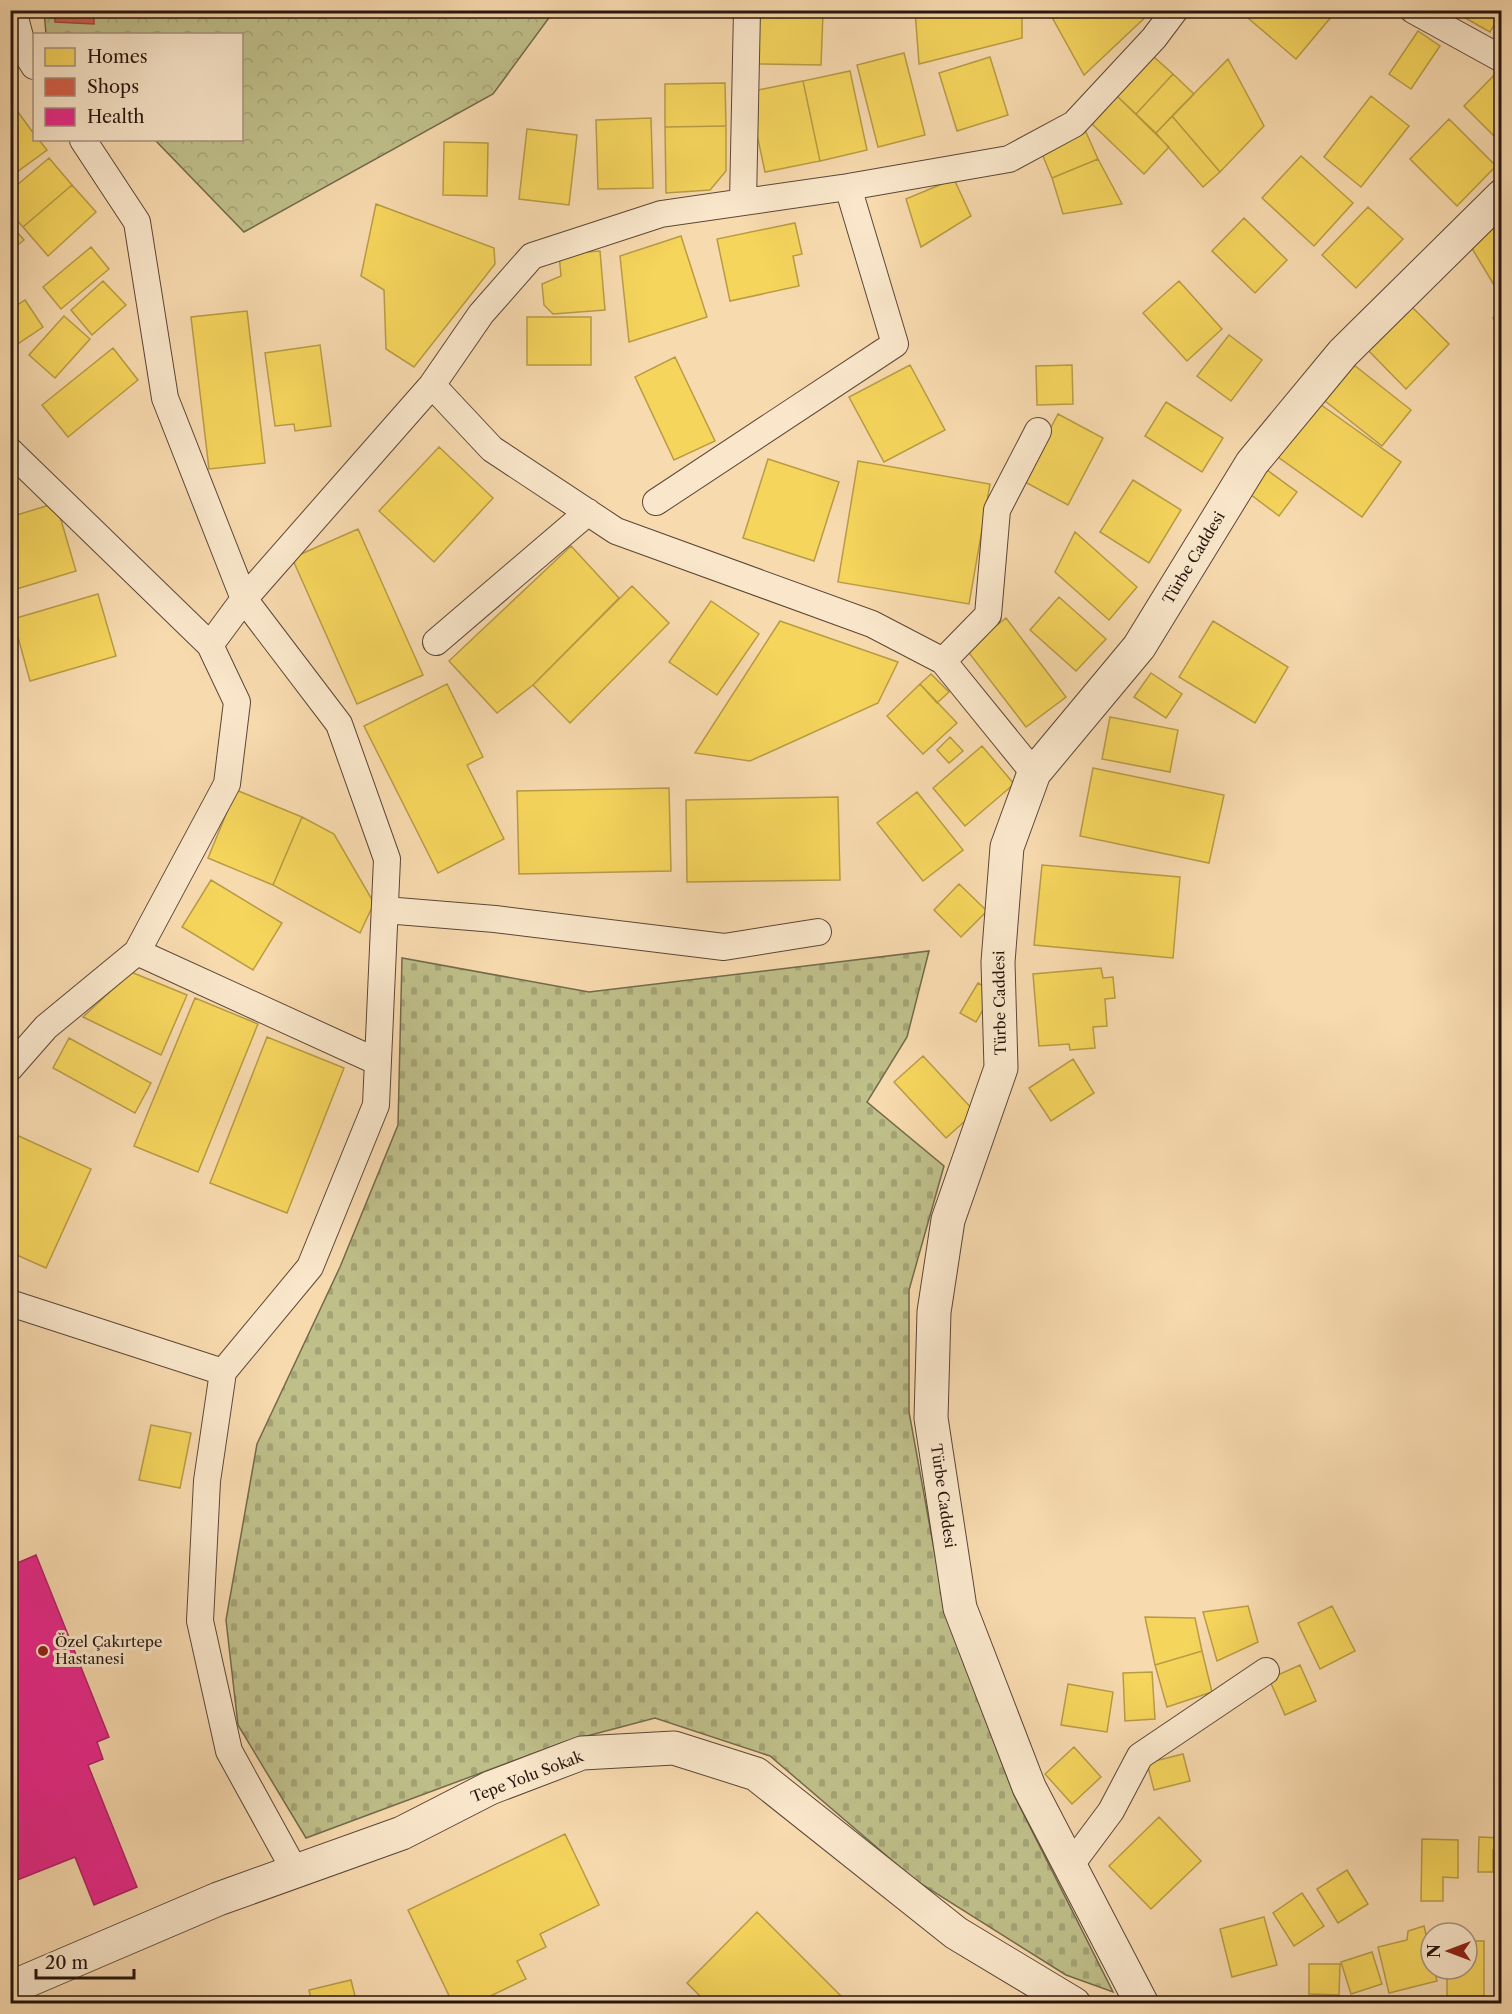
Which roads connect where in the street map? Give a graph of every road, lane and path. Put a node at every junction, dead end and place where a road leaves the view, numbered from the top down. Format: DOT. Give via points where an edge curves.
graph roads {
  1 [pos="13,10"];
  2 [pos="747,10"];
  3 [pos="1175,10"];
  4 [pos="1413,10"];
  5 [pos="23,54"];
  6 [pos="1502,59"];
  7 [pos="84,141"];
  8 [pos="848,187"];
  9 [pos="1502,196"];
  10 [pos="743,201"];
  11 [pos="432,385"];
  12 [pos="1038,431"];
  13 [pos="10,451"];
  14 [pos="656,502"];
  15 [pos="588,513"];
  16 [pos="244,599"];
  17 [pos="436,642"];
  18 [pos="210,645"];
  19 [pos="943,661"];
  20 [pos="1034,773"];
  21 [pos="384,910"];
  22 [pos="818,932"];
  23 [pos="137,952"];
  24 [pos="378,1062"];
  25 [pos="10,1068"];
  26 [pos="10,1303"];
  27 [pos="223,1372"];
  28 [pos="1266,1671"];
  29 [pos="1070,1866"];
  30 [pos="295,1871"];
  31 [pos="10,1988"];
  32 [pos="1074,2004"];
  33 [pos="1142,2004"];
  1 -- 5 [label="street"];
  2 -- 10 [label="street"];
  3 -- 8 [label="street" via="1074,124 1027,150 1009,159"];
  4 -- 6 [label="street"];
  7 -- 16 [label="street" via="137,222 165,398"];
  8 -- 10 [label="street"];
  8 -- 14 [label="street" via="895,344"];
  9 -- 20 [label="street, Türbe Caddesi" via="1343,353 1252,463 1139,647"];
  10 -- 11 [label="street" via="661,214 532,256 481,314"];
  11 -- 15 [label="street" via="492,449"];
  11 -- 16 [label="street"];
  12 -- 19 [label="street" via="997,510 988,615"];
  13 -- 18 [label="street"];
  15 -- 17 [label="street"];
  15 -- 19 [label="street" via="616,531 872,624"];
  16 -- 18 [label="street"];
  16 -- 21 [label="street" via="339,724 387,859"];
  18 -- 23 [label="street" via="237,702 226,784"];
  19 -- 20 [label="street"];
  20 -- 29 [label="street, Türbe Caddesi" via="1007,847 998,962 1001,1068 948,1221 934,1312 932,1418 960,1608 1029,1787"];
  21 -- 22 [label="street" via="495,919 724,947"];
  21 -- 24 [label="street"];
  23 -- 24 [label="street"];
  23 -- 25 [label="street" via="46,1027"];
  24 -- 27 [label="street" via="376,1105 310,1267"];
  26 -- 27 [label="street"];
  27 -- 30 [label="street" via="207,1481 200,1621 229,1751"];
  28 -- 29 [label="street" via="1140,1756 1111,1811"];
  29 -- 33 [label="street, Türbe Caddesi"];
  30 -- 31 [label="street, Tepe Yolu Sokak" via="218,1899"];
  30 -- 32 [label="street, Tepe Yolu Sokak" via="402,1833 490,1788 582,1753 674,1748 756,1774 956,1933"];
}
